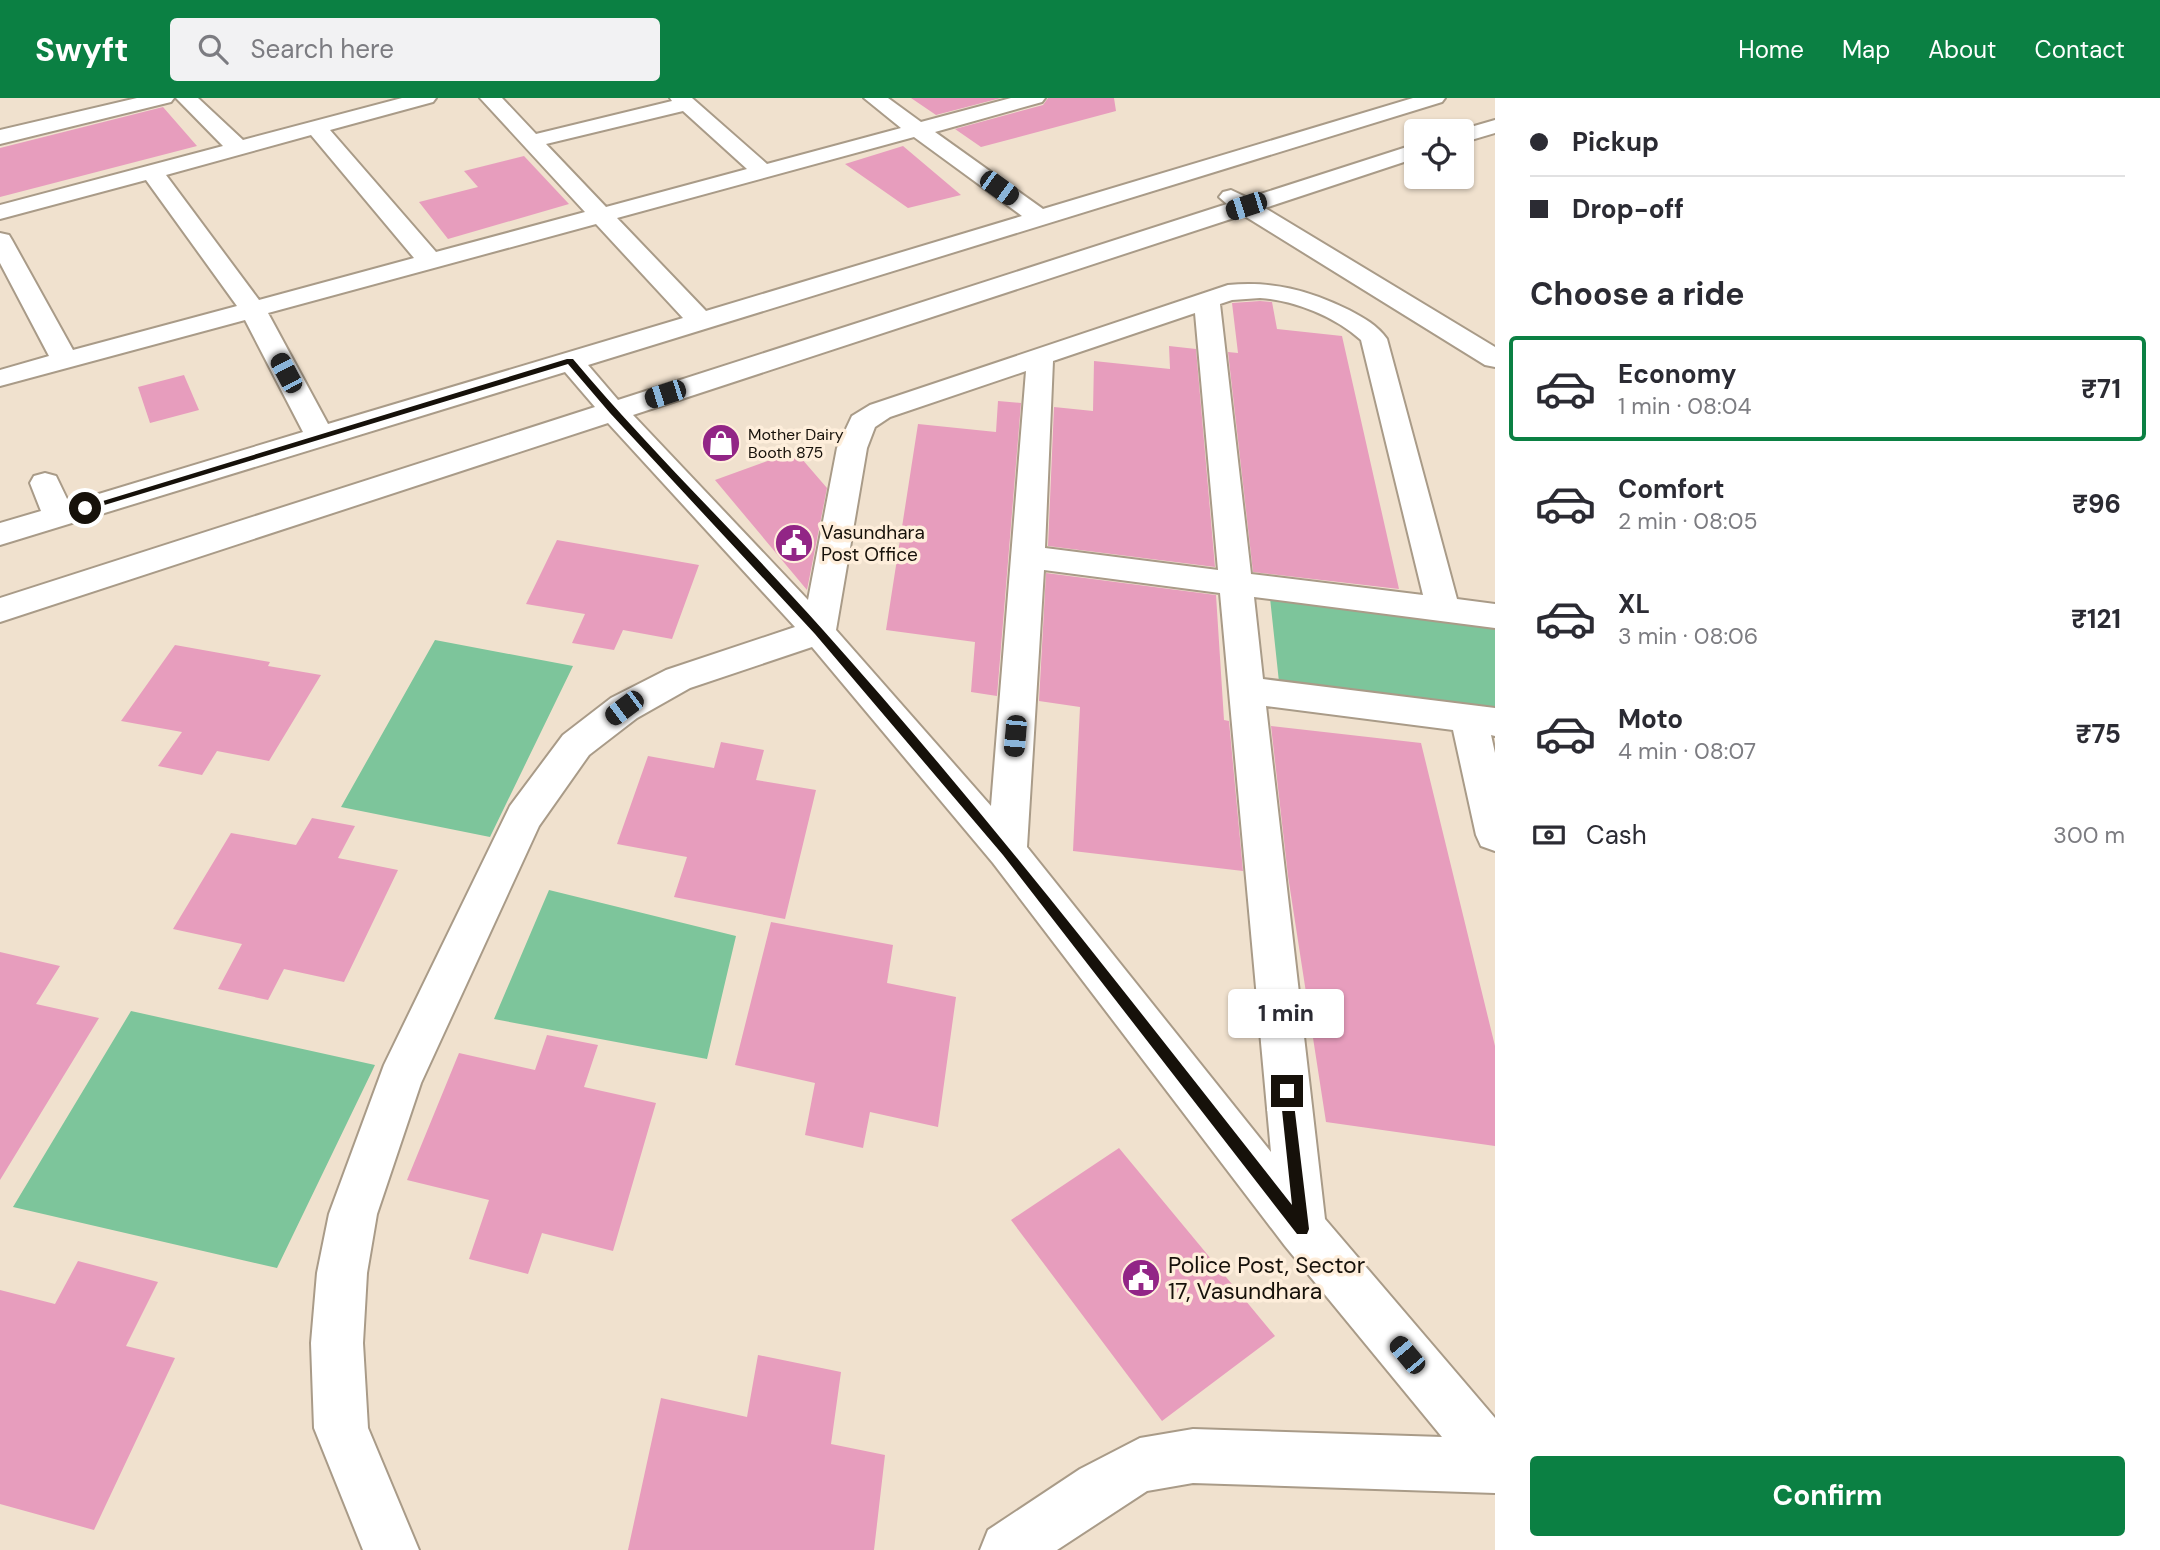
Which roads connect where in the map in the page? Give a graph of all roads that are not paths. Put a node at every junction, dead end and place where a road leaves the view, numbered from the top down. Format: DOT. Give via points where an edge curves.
graph roads {
  1 [pos="164,98"];
  2 [pos="186,98"];
  3 [pos="426,98"];
  4 [pos="490,98"];
  5 [pos="874,98"];
  6 [pos="1035,98"];
  7 [pos="1435,98"];
  8 [pos="683,101"];
  9 [pos="1495,126"];
  10 [pos="8,128"];
  11 [pos="317,129"];
  12 [pos="917,129"];
  13 [pos="1474,132"];
  14 [pos="532,141"];
  15 [pos="239,149"];
  16 [pos="1404,155"];
  17 [pos="762,171"];
  18 [pos="152,172"];
  19 [pos="1190,172"];
  20 [pos="1246,206"];
  21 [pos="0,212"];
  22 [pos="601,215"];
  23 [pos="1041,218"];
  24 [pos="0,240"];
  25 [pos="430,261"];
  26 [pos="1207,301"];
  27 [pos="253,309"];
  28 [pos="701,321"];
  29 [pos="1040,358"];
  30 [pos="1495,359"];
  31 [pos="65,361"];
  32 [pos="570,361"];
  33 [pos="0,378"];
  34 [pos="612,411"];
  35 [pos="320,436"];
  36 [pos="45,483"];
  37 [pos="59,516"];
  38 [pos="0,534"];
  39 [pos="1029,558"];
  40 [pos="1235,584"];
  41 [pos="0,610"];
  42 [pos="1443,610"];
  43 [pos="1495,616"];
  44 [pos="819,632"];
  45 [pos="1247,691"];
  46 [pos="1482,720"];
  47 [pos="1495,835"];
  48 [pos="1007,851"];
  49 [pos="1302,1229"];
  50 [pos="1495,1459"];
  51 [pos="1495,1466"];
  52 [pos="391,1550"];
  53 [pos="1007,1550"];
  1 -- 10 [label="street"];
  2 -- 15 [label="street"];
  3 -- 11 [label="street"];
  4 -- 14 [label="street"];
  5 -- 12 [label="street"];
  6 -- 12 [label="street"];
  7 -- 19 [label="street"];
  8 -- 14 [label="street"];
  8 -- 17 [label="street"];
  9 -- 13 [label="street"];
  11 -- 15 [label="street"];
  11 -- 25 [label="street"];
  12 -- 17 [label="street"];
  12 -- 23 [label="street"];
  14 -- 22 [label="street"];
  15 -- 18 [label="street"];
  16 -- 20 [label="street"];
  17 -- 22 [label="street"];
  18 -- 21 [label="street"];
  18 -- 27 [label="street"];
  19 -- 20 [label="street"];
  19 -- 23 [label="street"];
  20 -- 30 [label="street"];
  20 -- 34 [label="street"];
  22 -- 25 [label="street"];
  22 -- 28 [label="street"];
  23 -- 28 [label="street"];
  24 -- 31 [label="street"];
  25 -- 27 [label="street"];
  26 -- 29 [label="street"];
  26 -- 40 [label="street"];
  26 -- 42 [label="street" via="1228,293 1280,291 1301,296 1374,339"];
  27 -- 31 [label="street"];
  27 -- 35 [label="street"];
  28 -- 32 [label="street"];
  29 -- 39 [label="street"];
  29 -- 44 [label="street" via="880,411 862,422 852,448"];
  31 -- 33 [label="street"];
  32 -- 34 [label="street"];
  32 -- 35 [label="street"];
  34 -- 41 [label="street"];
  34 -- 44 [label="street"];
  35 -- 37 [label="street"];
  36 -- 37 [label="street"];
  37 -- 38 [label="street"];
  39 -- 40 [label="street"];
  39 -- 48 [label="street"];
  40 -- 42 [label="street"];
  40 -- 45 [label="street"];
  42 -- 43 [label="street"];
  44 -- 48 [label="street"];
  44 -- 52 [label="street" via="678,679 624,708 576,745 524,817 411,1056 353,1214 342,1273 337,1343 341,1429"];
  45 -- 46 [label="street"];
  45 -- 49 [label="street"];
  46 -- 47 [label="street"];
  48 -- 49 [label="street"];
  49 -- 50 [label="street"];
  51 -- 53 [label="street" via="1193,1456 1140,1465"];
}
